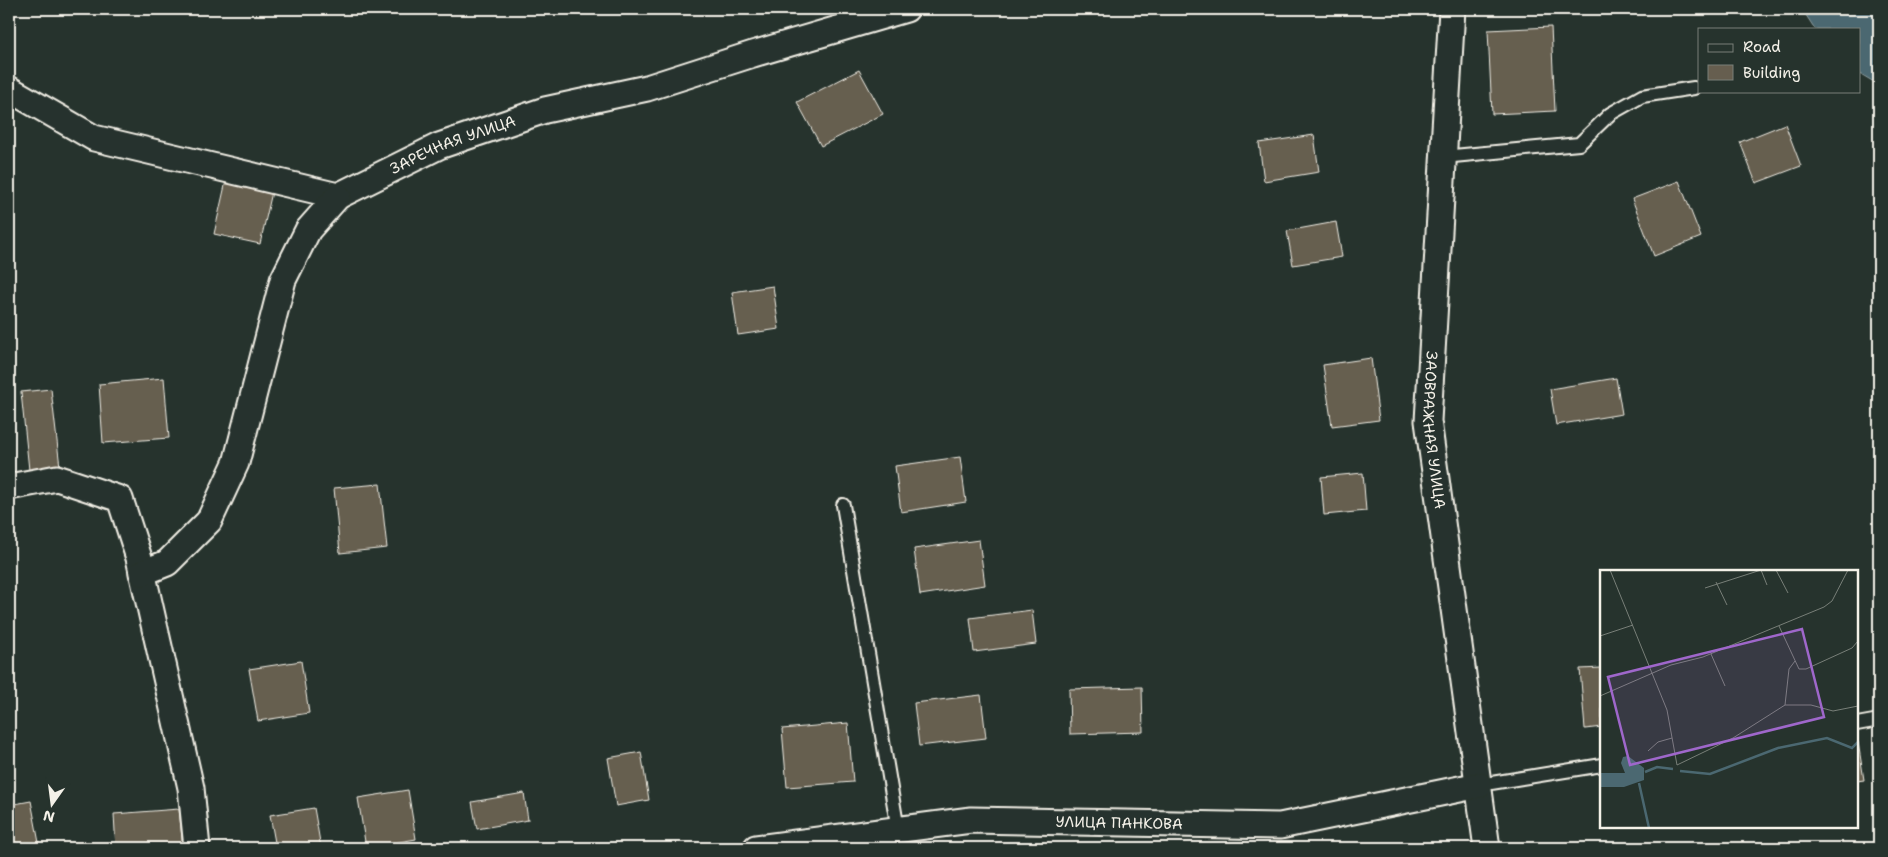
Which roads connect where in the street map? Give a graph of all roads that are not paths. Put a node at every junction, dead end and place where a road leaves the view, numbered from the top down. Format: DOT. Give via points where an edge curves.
graph roads {
  1 [pos="906,9"];
  2 [pos="1452,9"];
  3 [pos="1694,88"];
  4 [pos="9,89"];
  5 [pos="1443,157"];
  6 [pos="338,196"];
  7 [pos="9,487"];
  8 [pos="843,505"];
  9 [pos="142,573"];
  10 [pos="1879,720"];
  11 [pos="1858,724"];
  12 [pos="1600,765"];
  13 [pos="1479,785"];
  14 [pos="898,830"];
  15 [pos="197,848"];
  16 [pos="756,848"];
  17 [pos="1487,848"];
  1 -- 6 [label="street, ЗАРЕЧНАЯ УЛИЦА" via="647,88 545,110 438,146"];
  2 -- 5 [label="street, ЗАОВРАЖНАЯ УЛИЦА"];
  3 -- 5 [label="lane" via="1642,96 1610,114 1579,144"];
  4 -- 6 [label="street" via="94,138"];
  5 -- 13 [label="street, ЗАОВРАЖНАЯ УЛИЦА" via="1428,421"];
  6 -- 9 [label="street" via="308,230 283,280 236,463 209,521 167,563"];
  7 -- 9 [label="street" via="57,478 120,499"];
  8 -- 14 [label="lane"];
  9 -- 15 [label="street" via="191,788"];
  10 -- 11 [label="lane"];
  12 -- 13 [label="lane"];
  13 -- 14 [label="street, УЛИЦА ПАНКОВА" via="1280,826 971,820"];
  13 -- 17 [label="street, ЗАОВРАЖНАЯ УЛИЦА"];
  14 -- 16 [label="street, УЛИЦА ПАНКОВА"];
}
